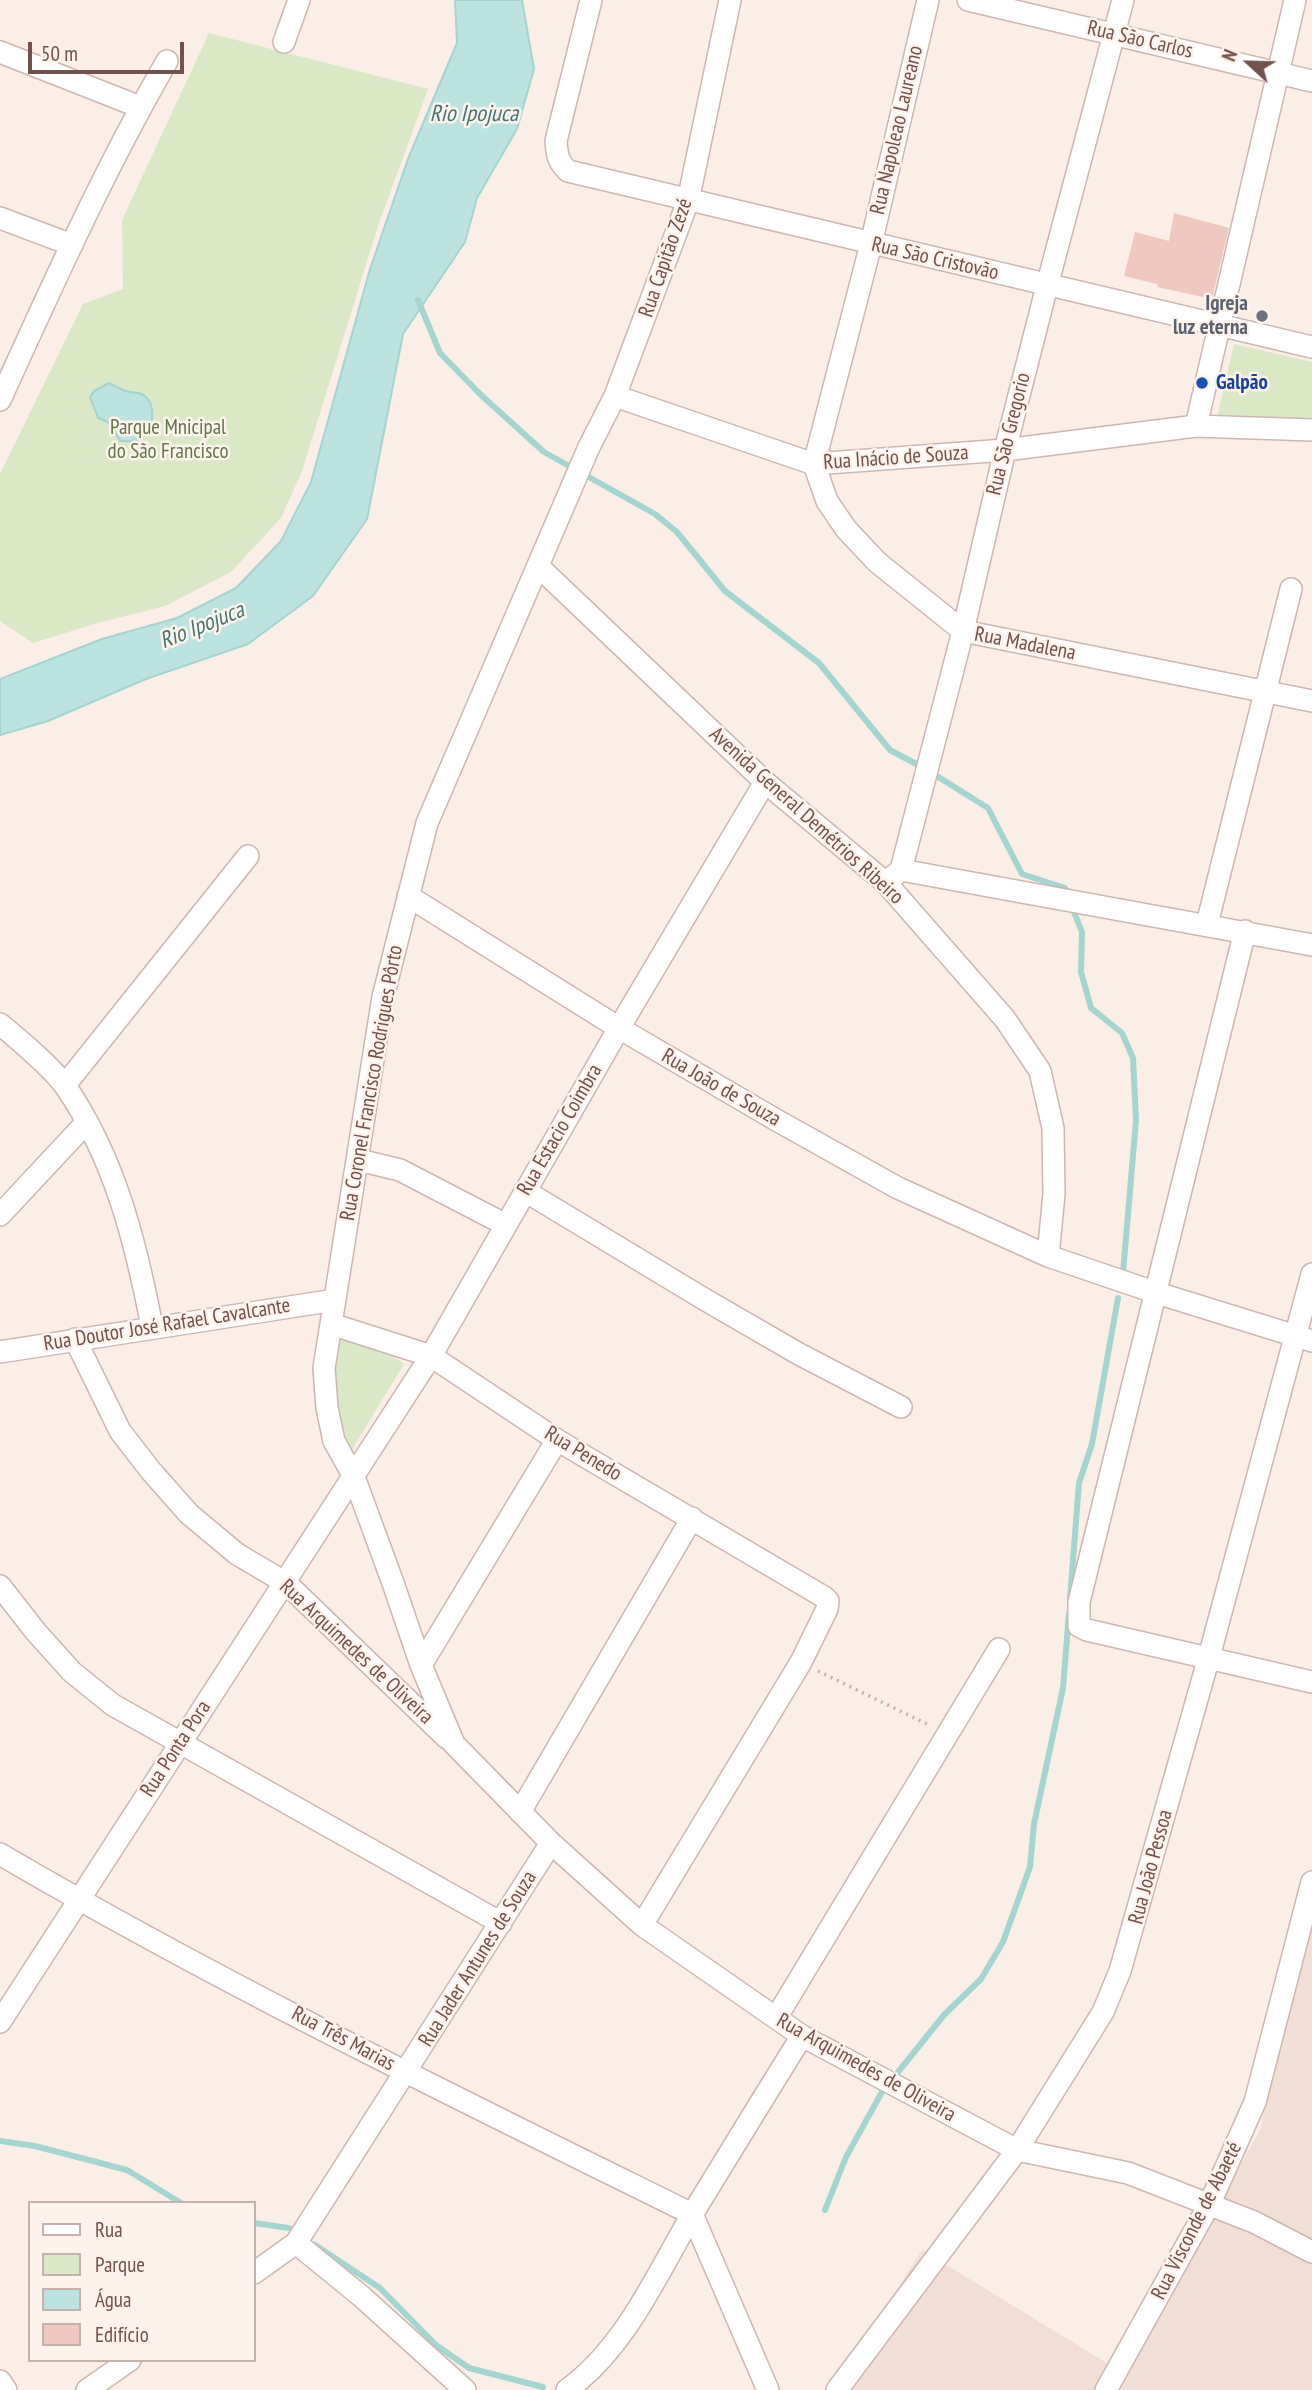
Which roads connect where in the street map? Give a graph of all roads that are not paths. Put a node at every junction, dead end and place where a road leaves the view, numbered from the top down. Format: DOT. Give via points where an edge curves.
graph roads {
  1 [pos="299,0"];
  2 [pos="591,0"];
  3 [pos="730,0"];
  4 [pos="928,0"];
  5 [pos="968,0"];
  6 [pos="1123,0"];
  7 [pos="1296,0"];
  8 [pos="1114,33"];
  9 [pos="284,42"];
  10 [pos="0,52"];
  11 [pos="167,61"];
  12 [pos="1279,73"];
  13 [pos="1312,80"];
  14 [pos="140,107"];
  15 [pos="688,201"];
  16 [pos="0,218"];
  17 [pos="871,243"];
  18 [pos="72,245"];
  19 [pos="1046,286"];
  20 [pos="1220,326"];
  21 [pos="1312,347"];
  22 [pos="1,395"];
  23 [pos="615,396"];
  24 [pos="1196,426"];
  25 [pos="1312,430"];
  26 [pos="1005,450"];
  27 [pos="814,464"];
  28 [pos="565,503"];
  29 [pos="539,567"];
  30 [pos="1291,589"];
  31 [pos="963,631"];
  32 [pos="1267,691"];
  33 [pos="1312,701"];
  34 [pos="765,782"];
  35 [pos="248,856"];
  36 [pos="893,876"];
  37 [pos="408,896"];
  38 [pos="1206,924"];
  39 [pos="1245,931"];
  40 [pos="1312,945"];
  41 [pos="0,1024"];
  42 [pos="619,1028"];
  43 [pos="65,1085"];
  44 [pos="86,1123"];
  45 [pos="359,1160"];
  46 [pos="525,1191"];
  47 [pos="0,1215"];
  48 [pos="506,1225"];
  49 [pos="1048,1256"];
  50 [pos="1312,1274"];
  51 [pos="1157,1293"];
  52 [pos="335,1300"];
  53 [pos="331,1324"];
  54 [pos="152,1327"];
  55 [pos="75,1339"];
  56 [pos="1304,1339"];
  57 [pos="0,1352"];
  58 [pos="431,1356"];
  59 [pos="901,1407"];
  60 [pos="557,1440"];
  61 [pos="354,1477"];
  62 [pos="692,1518"];
  63 [pos="286,1583"];
  64 [pos="0,1586"];
  65 [pos="999,1649"];
  66 [pos="1209,1657"];
  67 [pos="421,1665"];
  68 [pos="1312,1682"];
  69 [pos="180,1744"];
  70 [pos="454,1744"];
  71 [pos="520,1812"];
  72 [pos="551,1843"];
  73 [pos="0,1854"];
  74 [pos="1312,1882"];
  75 [pos="78,1899"];
  76 [pos="501,1923"];
  77 [pos="642,1925"];
  78 [pos="776,2018"];
  79 [pos="0,2022"];
  80 [pos="802,2036"];
  81 [pos="406,2072"];
  82 [pos="1017,2150"];
  83 [pos="1210,2203"];
  84 [pos="692,2214"];
  85 [pos="296,2243"];
  86 [pos="1312,2252"];
  87 [pos="256,2272"];
  88 [pos="127,2362"];
  89 [pos="0,2381"];
  90 [pos="6,2390"];
  91 [pos="87,2390"];
  92 [pos="465,2390"];
  93 [pos="567,2390"];
  94 [pos="768,2390"];
  95 [pos="837,2390"];
  96 [pos="1106,2390"];
  1 -- 9 [label="street"];
  2 -- 15 [label="street, Rua São Cristovão" via="556,141 560,164 568,171"];
  3 -- 15 [label="street, Rua Capitão Zezé"];
  4 -- 17 [label="street, Rua Napoleao Laureano"];
  5 -- 8 [label="street, Rua São Carlos"];
  6 -- 8 [label="street, Rua São Gregorio"];
  7 -- 12 [label="street"];
  8 -- 12 [label="street, Rua São Carlos"];
  8 -- 19 [label="street, Rua São Gregorio"];
  10 -- 14 [label="street"];
  11 -- 14 [label="street"];
  12 -- 13 [label="street, Rua São Carlos"];
  12 -- 20 [label="street"];
  14 -- 18 [label="street"];
  15 -- 17 [label="street, Rua São Cristovão"];
  15 -- 23 [label="street, Rua Capitão Zezé"];
  16 -- 18 [label="street"];
  17 -- 19 [label="street, Rua São Cristovão"];
  17 -- 27 [label="street, Rua Napoleao Laureano"];
  18 -- 22 [label="street"];
  19 -- 20 [label="street, Rua São Cristovão"];
  19 -- 26 [label="street, Rua São Gregorio"];
  20 -- 21 [label="street, Rua São Cristovão"];
  20 -- 24 [label="street"];
  23 -- 27 [label="street, Rua Inácio de Souza"];
  23 -- 28 [label="street, Rua Capitão Zezé"];
  24 -- 25 [label="street, Rua Inácio de Souza"];
  24 -- 26 [label="street, Rua Inácio de Souza"];
  26 -- 27 [label="street, Rua Inácio de Souza"];
  26 -- 31 [label="street, Rua São Gregorio"];
  27 -- 31 [label="street, Rua Madalena" via="827,501 846,529 877,562"];
  28 -- 29 [label="street, Rua Coronel Francisco Rodrigues Pôrto"];
  29 -- 34 [label="street, Avenida General Demétrios Ribeiro"];
  29 -- 37 [label="street, Rua Coronel Francisco Rodrigues Pôrto" via="427,823"];
  30 -- 32 [label="street"];
  31 -- 32 [label="street, Rua Madalena"];
  31 -- 36 [label="street, Rua São Gregorio" via="923,784"];
  32 -- 33 [label="street, Rua Madalena"];
  32 -- 38 [label="street"];
  34 -- 36 [label="street, Avenida General Demétrios Ribeiro"];
  34 -- 42 [label="street, Rua Estacio Coimbra"];
  35 -- 43 [label="street"];
  36 -- 38 [label="street" via="1054,897"];
  36 -- 49 [label="street, Avenida General Demétrios Ribeiro" via="1041,1072 1054,1128"];
  37 -- 42 [label="street, Rua João de Souza"];
  37 -- 45 [label="street, Rua Coronel Francisco Rodrigues Pôrto" via="383,997"];
  38 -- 39 [label="street"];
  39 -- 40 [label="street"];
  39 -- 51 [label="street"];
  41 -- 43 [label="street"];
  42 -- 46 [label="street, Rua Estacio Coimbra"];
  42 -- 49 [label="street, Rua João de Souza" via="898,1188"];
  43 -- 44 [label="street"];
  44 -- 47 [label="street"];
  44 -- 54 [label="street" via="125,1209"];
  45 -- 48 [label="street" via="400,1170"];
  45 -- 52 [label="street, Rua Coronel Francisco Rodrigues Pôrto"];
  46 -- 48 [label="street, Rua Estacio Coimbra"];
  46 -- 59 [label="street" via="799,1354"];
  48 -- 58 [label="street, Rua Estacio Coimbra"];
  49 -- 51 [label="street, Rua João de Souza"];
  50 -- 56 [label="street, Rua João Pessoa"];
  51 -- 56 [label="street, Rua João de Souza"];
  51 -- 66 [label="street" via="1079,1602 1079,1626"];
  52 -- 53 [label="street, Rua Coronel Francisco Rodrigues Pôrto"];
  52 -- 54 [label="street, Rua Doutor José Rafael Cavalcante"];
  53 -- 58 [label="street, Rua Penedo"];
  53 -- 61 [label="street, Rua Coronel Francisco Rodrigues Pôrto" via="324,1368 327,1408 334,1441"];
  54 -- 55 [label="street, Rua Doutor José Rafael Cavalcante"];
  55 -- 57 [label="street, Rua Doutor José Rafael Cavalcante"];
  55 -- 63 [label="street, Rua Arquimedes de Oliveira" via="120,1432 151,1471 189,1514 237,1554"];
  56 -- 66 [label="street, Rua João Pessoa"];
  58 -- 60 [label="street, Rua Penedo"];
  58 -- 61 [label="street, Rua Estacio Coimbra"];
  60 -- 62 [label="street, Rua Penedo"];
  60 -- 67 [label="street"];
  61 -- 63 [label="street, Rua Ponta Pora"];
  61 -- 67 [label="street, Rua Arquimedes de Oliveira"];
  62 -- 71 [label="street"];
  62 -- 77 [label="street, Rua Penedo" via="828,1601 801,1662"];
  63 -- 69 [label="street, Rua Ponta Pora"];
  63 -- 70 [label="street, Rua Arquimedes de Oliveira"];
  64 -- 69 [label="street" via="72,1672 113,1705"];
  65 -- 78 [label="street"];
  66 -- 68 [label="street"];
  66 -- 82 [label="street, Rua João Pessoa" via="1120,1971 1102,2012"];
  67 -- 70 [label="street, Rua Arquimedes de Oliveira"];
  69 -- 75 [label="street, Rua Ponta Pora"];
  69 -- 76 [label="street"];
  70 -- 71 [label="street, Rua Arquimedes de Oliveira"];
  71 -- 72 [label="street, Rua Arquimedes de Oliveira"];
  72 -- 76 [label="street, Rua Jader Antunes de Souza"];
  72 -- 77 [label="street, Rua Arquimedes de Oliveira"];
  73 -- 75 [label="street, Rua Três Marias"];
  74 -- 83 [label="street, Rua Visconde de Abaeté" via="1255,2102"];
  75 -- 79 [label="street, Rua Ponta Pora"];
  75 -- 81 [label="street, Rua Três Marias"];
  76 -- 81 [label="street, Rua Jader Antunes de Souza"];
  77 -- 78 [label="street, Rua Arquimedes de Oliveira"];
  78 -- 80 [label="street, Rua Arquimedes de Oliveira"];
  80 -- 82 [label="street, Rua Arquimedes de Oliveira"];
  80 -- 84 [label="street"];
  81 -- 84 [label="street, Rua Três Marias"];
  81 -- 85 [label="street, Rua Jader Antunes de Souza"];
  82 -- 83 [label="street, Rua Arquimedes de Oliveira" via="1128,2173"];
  82 -- 95 [label="street, Rua João Pessoa"];
  83 -- 86 [label="street, Rua Arquimedes de Oliveira"];
  83 -- 96 [label="street, Rua Visconde de Abaeté"];
  84 -- 93 [label="street" via="634,2315 599,2361"];
  84 -- 94 [label="street"];
  85 -- 87 [label="street, Rua Jader Antunes de Souza"];
  85 -- 92 [label="street"];
  88 -- 91 [label="street"];
  89 -- 90 [label="street"];
}
